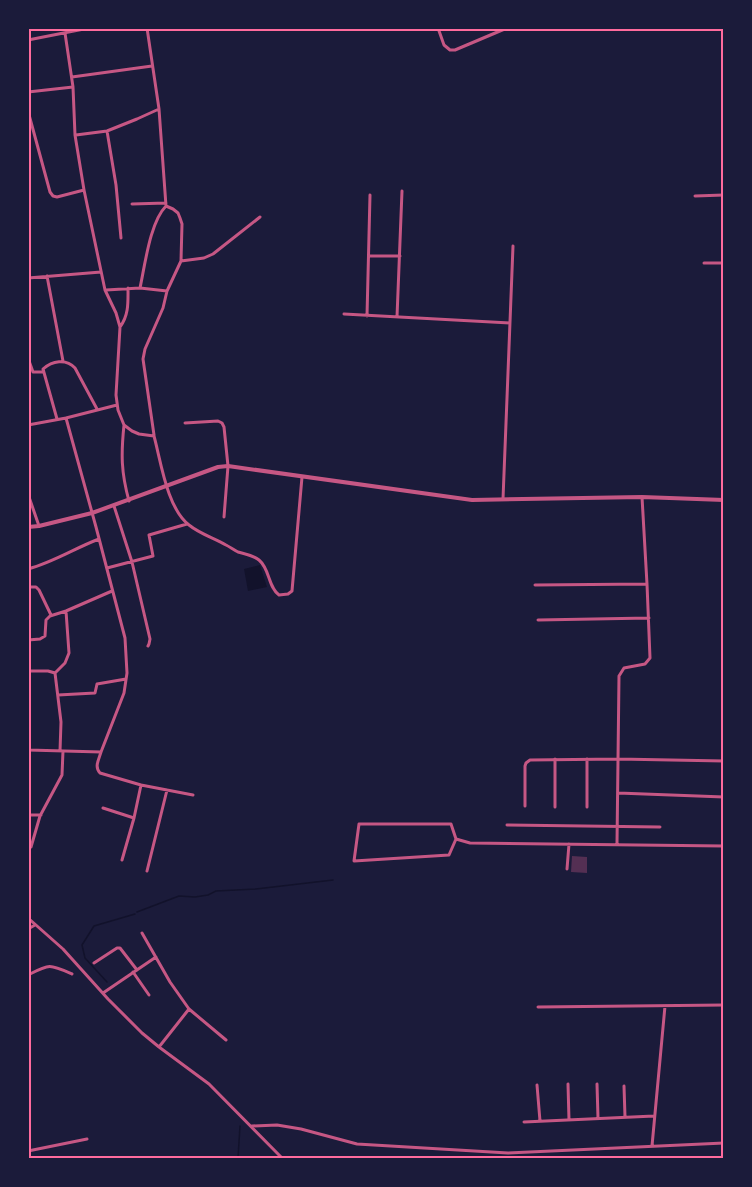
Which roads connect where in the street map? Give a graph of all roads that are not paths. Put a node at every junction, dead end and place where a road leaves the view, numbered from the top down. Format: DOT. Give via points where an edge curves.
graph roads {
  1 [pos="54,28"];
  2 [pos="89,28"];
  3 [pos="147,28"];
  4 [pos="438,28"];
  5 [pos="507,28"];
  6 [pos="65,33"];
  7 [pos="55,35"];
  8 [pos="28,40"];
  9 [pos="152,66"];
  10 [pos="72,77"];
  11 [pos="73,87"];
  12 [pos="28,93"];
  13 [pos="159,109"];
  14 [pos="28,111"];
  15 [pos="107,131"];
  16 [pos="75,135"];
  17 [pos="84,190"];
  18 [pos="402,190"];
  19 [pos="370,195"];
  20 [pos="723,195"];
  21 [pos="695,196"];
  22 [pos="132,204"];
  23 [pos="166,205"];
  24 [pos="260,217"];
  25 [pos="122,238"];
  26 [pos="513,246"];
  27 [pos="369,256"];
  28 [pos="400,256"];
  29 [pos="181,261"];
  30 [pos="704,263"];
  31 [pos="723,263"];
  32 [pos="101,272"];
  33 [pos="47,276"];
  34 [pos="28,278"];
  35 [pos="128,288"];
  36 [pos="140,288"];
  37 [pos="105,290"];
  38 [pos="167,291"];
  39 [pos="344,314"];
  40 [pos="367,316"];
  41 [pos="397,317"];
  42 [pos="510,323"];
  43 [pos="120,327"];
  44 [pos="28,358"];
  45 [pos="63,361"];
  46 [pos="43,372"];
  47 [pos="117,405"];
  48 [pos="97,409"];
  49 [pos="66,418"];
  50 [pos="57,419"];
  51 [pos="185,423"];
  52 [pos="28,425"];
  53 [pos="124,425"];
  54 [pos="154,436"];
  55 [pos="228,466"];
  56 [pos="302,477"];
  57 [pos="168,486"];
  58 [pos="28,494"];
  59 [pos="642,497"];
  60 [pos="503,500"];
  61 [pos="723,500"];
  62 [pos="129,501"];
  63 [pos="114,506"];
  64 [pos="92,513"];
  65 [pos="224,517"];
  66 [pos="188,524"];
  67 [pos="28,526"];
  68 [pos="39,526"];
  69 [pos="99,539"];
  70 [pos="132,562"];
  71 [pos="28,569"];
  72 [pos="106,569"];
  73 [pos="647,584"];
  74 [pos="535,585"];
  75 [pos="28,587"];
  76 [pos="112,591"];
  77 [pos="66,611"];
  78 [pos="51,615"];
  79 [pos="649,618"];
  80 [pos="538,620"];
  81 [pos="28,640"];
  82 [pos="148,646"];
  83 [pos="28,671"];
  84 [pos="55,673"];
  85 [pos="126,679"];
  86 [pos="29,693"];
  87 [pos="58,695"];
  88 [pos="29,750"];
  89 [pos="62,751"];
  90 [pos="101,752"];
  91 [pos="555,759"];
  92 [pos="587,759"];
  93 [pos="618,759"];
  94 [pos="723,761"];
  95 [pos="141,785"];
  96 [pos="167,790"];
  97 [pos="618,793"];
  98 [pos="193,795"];
  99 [pos="723,797"];
  100 [pos="525,806"];
  101 [pos="555,807"];
  102 [pos="587,807"];
  103 [pos="103,808"];
  104 [pos="28,814"];
  105 [pos="41,815"];
  106 [pos="134,818"];
  107 [pos="507,825"];
  108 [pos="617,826"];
  109 [pos="660,827"];
  110 [pos="456,839"];
  111 [pos="569,844"];
  112 [pos="617,844"];
  113 [pos="723,846"];
  114 [pos="31,847"];
  115 [pos="122,860"];
  116 [pos="567,869"];
  117 [pos="147,871"];
  118 [pos="28,918"];
  119 [pos="35,925"];
  120 [pos="28,928"];
  121 [pos="142,933"];
  122 [pos="156,957"];
  123 [pos="94,963"];
  124 [pos="135,971"];
  125 [pos="72,974"];
  126 [pos="28,975"];
  127 [pos="103,993"];
  128 [pos="149,995"];
  129 [pos="723,1005"];
  130 [pos="665,1006"];
  131 [pos="538,1007"];
  132 [pos="189,1009"];
  133 [pos="226,1040"];
  134 [pos="159,1047"];
  135 [pos="568,1084"];
  136 [pos="597,1084"];
  137 [pos="537,1085"];
  138 [pos="624,1086"];
  139 [pos="655,1116"];
  140 [pos="625,1117"];
  141 [pos="598,1118"];
  142 [pos="569,1120"];
  143 [pos="540,1121"];
  144 [pos="524,1122"];
  145 [pos="252,1126"];
  146 [pos="87,1139"];
  147 [pos="723,1143"];
  148 [pos="652,1146"];
  149 [pos="28,1151"];
  150 [pos="282,1158"];
  1 -- 7 [label="street"];
  2 -- 6 [label="street"];
  3 -- 9 [label="street"];
  4 -- 5 [label="street" via="444,45 455,50"];
  6 -- 7 [label="street"];
  6 -- 10 [label="street"];
  7 -- 8 [label="street"];
  9 -- 10 [label="street"];
  9 -- 13 [label="street"];
  10 -- 11 [label="street"];
  11 -- 12 [label="street"];
  11 -- 16 [label="street"];
  13 -- 15 [label="street"];
  13 -- 23 [label="street"];
  14 -- 17 [label="street" via="50,192 57,197"];
  15 -- 16 [label="street"];
  15 -- 25 [label="street"];
  16 -- 17 [label="street"];
  17 -- 32 [label="street"];
  18 -- 28 [label="street"];
  19 -- 27 [label="street"];
  20 -- 21 [label="street"];
  22 -- 23 [label="street"];
  23 -- 29 [label="street" via="180,218"];
  23 -- 36 [label="street" via="156,221"];
  24 -- 29 [label="street" via="213,254"];
  26 -- 42 [label="street"];
  27 -- 28 [label="street"];
  27 -- 40 [label="street"];
  28 -- 41 [label="street"];
  29 -- 38 [label="street"];
  30 -- 31 [label="street"];
  32 -- 33 [label="street"];
  32 -- 37 [label="street"];
  33 -- 34 [label="street"];
  33 -- 45 [label="street"];
  35 -- 36 [label="street"];
  35 -- 37 [label="street"];
  35 -- 43 [label="street" via="128,310"];
  36 -- 38 [label="street"];
  37 -- 43 [label="street"];
  38 -- 54 [label="street" via="143,359"];
  39 -- 40 [label="street"];
  40 -- 41 [label="street"];
  41 -- 42 [label="street"];
  42 -- 60 [label="street"];
  43 -- 47 [label="street"];
  44 -- 46 [label="street" via="33,372"];
  45 -- 46 [label="street" via="45,366"];
  45 -- 48 [label="street" via="75,368"];
  46 -- 50 [label="street"];
  47 -- 48 [label="street"];
  47 -- 53 [label="street"];
  48 -- 49 [label="street"];
  49 -- 50 [label="street"];
  49 -- 64 [label="street"];
  50 -- 52 [label="street"];
  51 -- 55 [label="street" via="222,423"];
  53 -- 54 [label="street" via="139,434"];
  53 -- 62 [label="street" via="122,466"];
  54 -- 57 [label="street"];
  55 -- 56 [label="street"];
  55 -- 57 [label="street"];
  55 -- 65 [label="street"];
  56 -- 60 [label="street" via="455,498"];
  56 -- 66 [label="street" via="292,591 288,594 279,596 275,592 259,559"];
  57 -- 62 [label="street"];
  57 -- 66 [label="street" via="177,511"];
  58 -- 68 [label="street"];
  59 -- 60 [label="street"];
  59 -- 61 [label="street"];
  59 -- 73 [label="street"];
  62 -- 63 [label="street"];
  63 -- 64 [label="street"];
  63 -- 70 [label="street"];
  64 -- 68 [label="street"];
  64 -- 69 [label="street"];
  66 -- 70 [label="street" via="149,535 153,556"];
  67 -- 68 [label="street"];
  69 -- 71 [label="street"];
  69 -- 72 [label="street"];
  70 -- 72 [label="street"];
  70 -- 82 [label="street" via="150,639"];
  72 -- 76 [label="street"];
  73 -- 74 [label="street"];
  73 -- 79 [label="street"];
  75 -- 78 [label="street" via="39,590"];
  76 -- 77 [label="street"];
  76 -- 85 [label="street" via="125,638"];
  77 -- 78 [label="street"];
  77 -- 84 [label="street" via="69,653"];
  78 -- 81 [label="street" via="45,620 45,636"];
  79 -- 80 [label="street"];
  79 -- 93 [label="street" via="650,658 645,664 624,668 619,676"];
  83 -- 84 [label="street"];
  84 -- 87 [label="street"];
  85 -- 87 [label="street" via="97,684 95,693"];
  85 -- 90 [label="street"];
  86 -- 88 [label="street"];
  87 -- 89 [label="street"];
  88 -- 89 [label="street"];
  89 -- 90 [label="street"];
  89 -- 105 [label="street" via="62,775"];
  90 -- 95 [label="street" via="97,766 100,773"];
  91 -- 92 [label="street"];
  91 -- 100 [label="street" via="526,763"];
  91 -- 101 [label="street"];
  92 -- 93 [label="street"];
  92 -- 102 [label="street"];
  93 -- 94 [label="street"];
  93 -- 97 [label="street"];
  95 -- 96 [label="street"];
  95 -- 106 [label="street"];
  96 -- 98 [label="street"];
  96 -- 117 [label="street"];
  97 -- 99 [label="street"];
  97 -- 108 [label="street"];
  103 -- 106 [label="street"];
  104 -- 105 [label="street"];
  105 -- 114 [label="street"];
  106 -- 115 [label="street"];
  107 -- 108 [label="street"];
  108 -- 109 [label="street"];
  108 -- 112 [label="street"];
  110 -- 110 [label="street" via="448,855 354,861 359,824 451,824"];
  110 -- 111 [label="street" via="471,843"];
  111 -- 112 [label="street"];
  111 -- 116 [label="street"];
  112 -- 113 [label="street"];
  118 -- 119 [label="street"];
  119 -- 120 [label="street"];
  119 -- 127 [label="street"];
  121 -- 122 [label="street"];
  122 -- 124 [label="street"];
  122 -- 132 [label="street"];
  123 -- 124 [label="street" via="120,948"];
  124 -- 127 [label="street"];
  124 -- 128 [label="street"];
  125 -- 126 [label="street" via="48,966"];
  127 -- 134 [label="street"];
  129 -- 130 [label="street"];
  130 -- 131 [label="street"];
  130 -- 139 [label="street"];
  132 -- 133 [label="street"];
  132 -- 134 [label="street"];
  134 -- 145 [label="street" via="209,1084"];
  135 -- 142 [label="street"];
  136 -- 141 [label="street"];
  137 -- 143 [label="street"];
  138 -- 140 [label="street"];
  139 -- 140 [label="street"];
  139 -- 148 [label="street"];
  140 -- 141 [label="street"];
  141 -- 142 [label="street"];
  142 -- 143 [label="street"];
  143 -- 144 [label="street"];
  145 -- 148 [label="street" via="301,1129 357,1144 484,1152"];
  145 -- 150 [label="street"];
  146 -- 149 [label="street"];
  147 -- 148 [label="street"];
}
